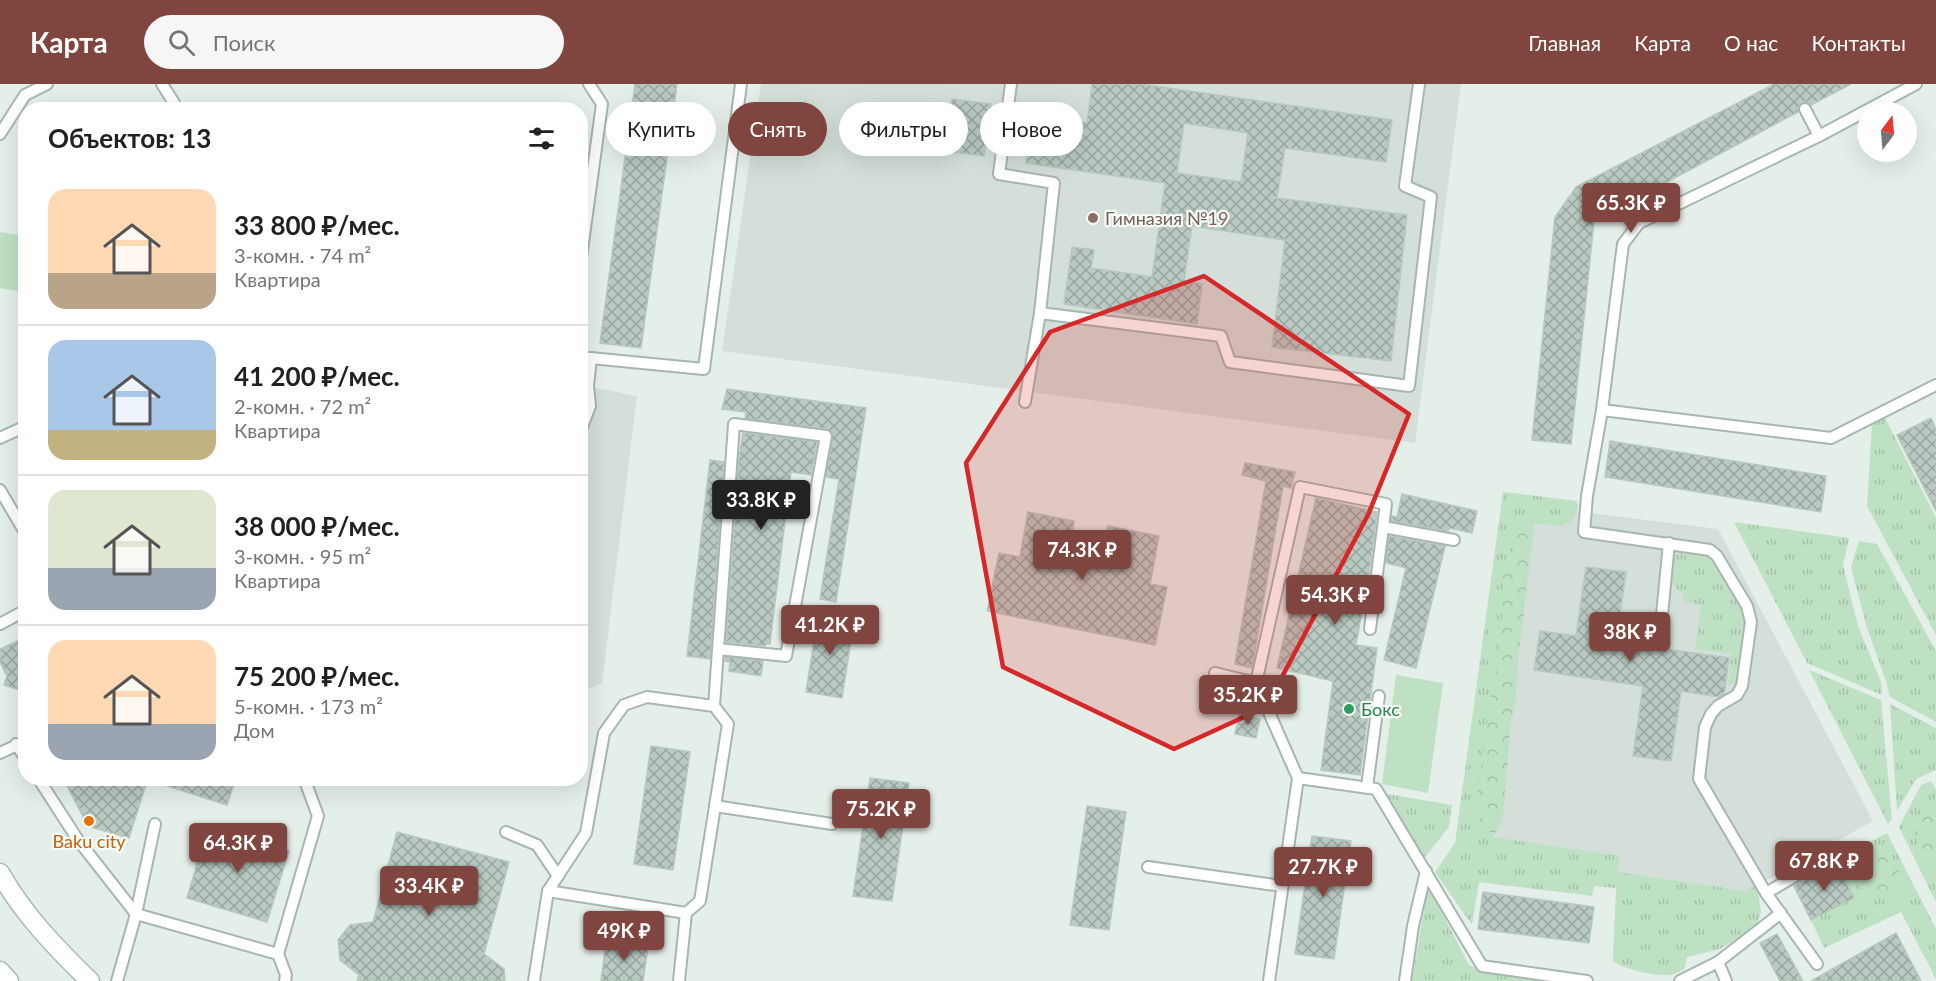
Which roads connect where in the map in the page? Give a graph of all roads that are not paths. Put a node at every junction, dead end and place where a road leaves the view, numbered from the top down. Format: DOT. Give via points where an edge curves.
graph roads {
  1 [pos="47,84"];
  2 [pos="162,84"];
  3 [pos="589,84"];
  4 [pos="741,84"];
  5 [pos="1011,84"];
  6 [pos="1419,84"];
  7 [pos="1916,84"];
  8 [pos="21,102"];
  9 [pos="173,102"];
  10 [pos="18,106"];
  11 [pos="1805,109"];
  12 [pos="0,134"];
  13 [pos="1819,136"];
  14 [pos="588,207"];
  15 [pos="1040,313"];
  16 [pos="588,358"];
  17 [pos="1936,385"];
  18 [pos="588,386"];
  19 [pos="1025,402"];
  20 [pos="1602,410"];
  21 [pos="588,411"];
  22 [pos="18,430"];
  23 [pos="0,438"];
  24 [pos="0,489"];
  25 [pos="18,520"];
  26 [pos="1383,527"];
  27 [pos="1454,540"];
  28 [pos="1669,543"];
  29 [pos="18,614"];
  30 [pos="0,624"];
  31 [pos="1661,625"];
  32 [pos="1370,629"];
  33 [pos="718,650"];
  34 [pos="1215,673"];
  35 [pos="1257,683"];
  36 [pos="1379,696"];
  37 [pos="714,706"];
  38 [pos="18,744"];
  39 [pos="0,753"];
  40 [pos="1298,778"];
  41 [pos="43,786"];
  42 [pos="307,786"];
  43 [pos="1366,787"];
  44 [pos="715,806"];
  45 [pos="155,824"];
  46 [pos="832,824"];
  47 [pos="506,832"];
  48 [pos="1148,867"];
  49 [pos="1426,871"];
  50 [pos="0,873"];
  51 [pos="1797,875"];
  52 [pos="558,876"];
  53 [pos="1282,886"];
  54 [pos="548,891"];
  55 [pos="1766,893"];
  56 [pos="686,913"];
  57 [pos="1781,913"];
  58 [pos="136,914"];
  59 [pos="278,954"];
  60 [pos="1718,962"];
  61 [pos="1817,964"];
  62 [pos="0,970"];
  63 [pos="9,981"];
  64 [pos="90,981"];
  65 [pos="117,981"];
  66 [pos="285,981"];
  67 [pos="534,981"];
  68 [pos="679,981"];
  69 [pos="1269,981"];
  70 [pos="1405,981"];
  71 [pos="1587,981"];
  72 [pos="1680,981"];
  73 [pos="1726,981"];
  1 -- 8 [label="lane" via="25,95"];
  2 -- 9 [label="lane"];
  3 -- 14 [label="lane" via="602,104"];
  4 -- 16 [label="lane" via="704,369"];
  5 -- 15 [label="lane" via="999,174 1054,183"];
  6 -- 15 [label="lane" via="1405,186 1431,196 1409,386 1230,362 1221,336"];
  7 -- 13 [label="lane"];
  10 -- 12 [label="lane"];
  11 -- 13 [label="lane"];
  13 -- 20 [label="lane" via="1639,223 1623,244"];
  15 -- 19 [label="lane"];
  17 -- 20 [label="lane" via="1831,438"];
  18 -- 21 [label="lane"];
  20 -- 28 [label="lane" via="1584,532"];
  22 -- 23 [label="lane"];
  24 -- 25 [label="lane"];
  26 -- 27 [label="lane"];
  26 -- 32 [label="lane"];
  26 -- 35 [label="lane" via="1386,504 1300,487"];
  28 -- 31 [label="lane"];
  28 -- 55 [label="lane" via="1710,550 1718,556 1747,606 1751,622 1742,686 1737,695 1711,714 1705,727 1699,779"];
  29 -- 30 [label="lane"];
  33 -- 33 [label="lane" via="786,656 826,436 734,424"];
  33 -- 37 [label="lane"];
  34 -- 35 [label="lane"];
  35 -- 40 [label="lane"];
  36 -- 43 [label="lane"];
  37 -- 44 [label="lane" via="728,724"];
  37 -- 52 [label="lane" via="647,698 624,705 604,733 586,833"];
  38 -- 39 [label="lane"];
  40 -- 43 [label="lane"];
  40 -- 53 [label="lane"];
  41 -- 58 [label="lane" via="78,840"];
  42 -- 59 [label="lane" via="318,816"];
  43 -- 49 [label="lane" via="1376,789"];
  44 -- 46 [label="lane"];
  44 -- 56 [label="lane" via="700,901"];
  45 -- 58 [label="lane"];
  47 -- 52 [label="lane" via="537,845"];
  48 -- 53 [label="lane"];
  49 -- 70 [label="lane"];
  49 -- 71 [label="lane" via="1482,966"];
  50 -- 64 [label="main road" via="15,900"];
  51 -- 55 [label="lane"];
  52 -- 54 [label="lane"];
  53 -- 69 [label="lane"];
  54 -- 56 [label="lane"];
  54 -- 67 [label="lane"];
  55 -- 57 [label="lane"];
  56 -- 68 [label="lane"];
  57 -- 60 [label="lane"];
  57 -- 61 [label="lane"];
  58 -- 59 [label="lane"];
  58 -- 65 [label="lane"];
  59 -- 66 [label="lane"];
  60 -- 72 [label="lane"];
  60 -- 73 [label="lane"];
  62 -- 63 [label="main road"];
}
